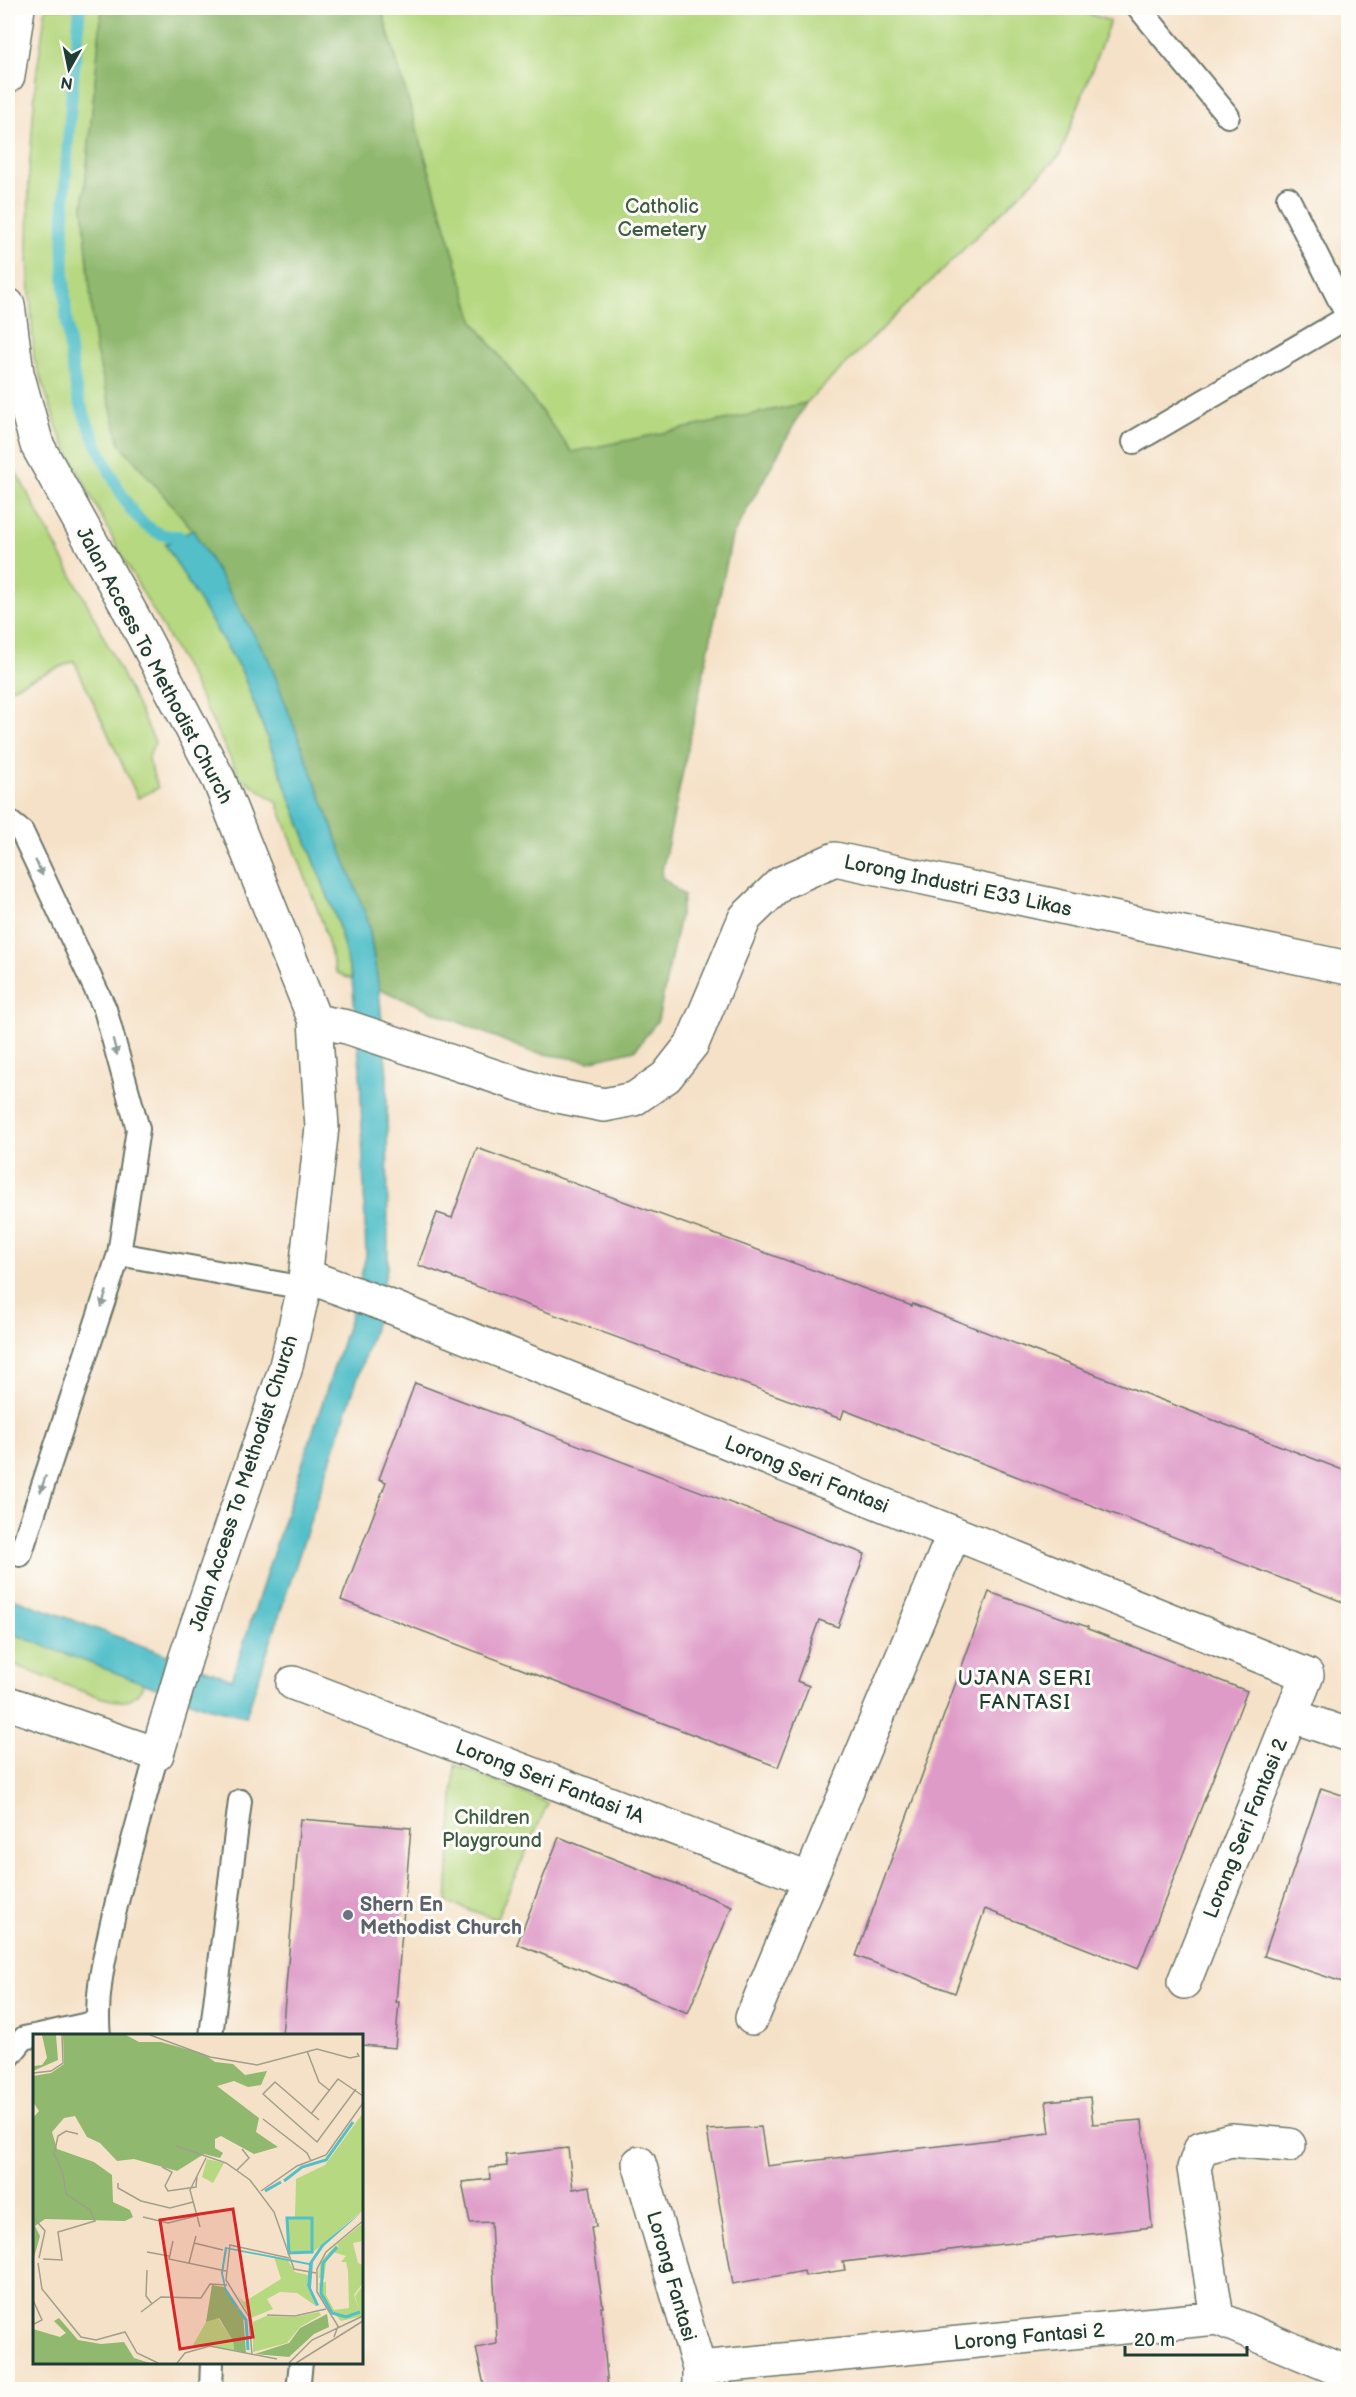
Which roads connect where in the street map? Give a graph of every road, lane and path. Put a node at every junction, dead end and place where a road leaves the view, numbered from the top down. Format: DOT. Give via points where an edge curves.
graph roads {
  1 [pos="18,8"];
  2 [pos="1139,8"];
  3 [pos="8,76"];
  4 [pos="1228,116"];
  5 [pos="1288,198"];
  6 [pos="8,306"];
  7 [pos="1348,317"];
  8 [pos="1134,442"];
  9 [pos="8,821"];
  10 [pos="1348,968"];
  11 [pos="315,1021"];
  12 [pos="118,1254"];
  13 [pos="305,1282"];
  14 [pos="954,1533"];
  15 [pos="8,1551"];
  16 [pos="1307,1675"];
  17 [pos="293,1683"];
  18 [pos="8,1703"];
  19 [pos="1290,1715"];
  20 [pos="1348,1735"];
  21 [pos="157,1754"];
  22 [pos="240,1801"];
  23 [pos="808,1879"];
  24 [pos="1184,1982"];
  25 [pos="752,2018"];
  26 [pos="98,2029"];
  27 [pos="53,2034"];
  28 [pos="211,2034"];
  29 [pos="33,2036"];
  30 [pos="8,2058"];
  31 [pos="1289,2145"];
  32 [pos="639,2163"];
  33 [pos="1217,2318"];
  34 [pos="212,2364"];
  35 [pos="302,2364"];
  36 [pos="1348,2373"];
  37 [pos="699,2379"];
  38 [pos="212,2390"];
  39 [pos="298,2390"];
  1 -- 3 [label="street"];
  2 -- 4 [label="lane"];
  5 -- 7 [label="lane"];
  6 -- 11 [label="street, Jalan Access To Methodist Church" via="17,373 38,445 219,780"];
  7 -- 8 [label="lane"];
  9 -- 12 [label="lane, one-way" via="22,832 105,1009 138,1129"];
  10 -- 11 [label="street, Lorong Industri E33 Likas" via="835,859 781,883 745,918 693,1044 666,1077 634,1099 604,1105 548,1095 347,1027"];
  11 -- 13 [label="street, Jalan Access To Methodist Church" via="322,1127"];
  12 -- 13 [label="lane"];
  12 -- 15 [label="lane, one-way" via="20,1555"];
  13 -- 14 [label="street, Lorong Seri Fantasi" via="349,1290"];
  13 -- 21 [label="street, Jalan Access To Methodist Church" via="285,1370 186,1657"];
  14 -- 16 [label="street, Lorong Seri Fantasi"];
  14 -- 23 [label="street"];
  16 -- 19 [label="street, Lorong Seri Fantasi 2"];
  17 -- 23 [label="street, Lorong Seri Fantasi 1A"];
  18 -- 21 [label="street"];
  19 -- 20 [label="street"];
  19 -- 24 [label="street, Lorong Seri Fantasi 2"];
  21 -- 26 [label="lane" via="103,1962"];
  22 -- 28 [label="lane"];
  23 -- 25 [label="street"];
  26 -- 27 [label="lane"];
  29 -- 30 [label="lane" via="24,2038"];
  31 -- 33 [label="street" via="1231,2140 1201,2148 1194,2168"];
  32 -- 37 [label="street, Lorong Fantasi"];
  33 -- 36 [label="street, Lorong Fantasi 2"];
  33 -- 37 [label="street, Lorong Fantasi 2"];
  34 -- 38 [label="lane"];
  35 -- 39 [label="lane"];
}
